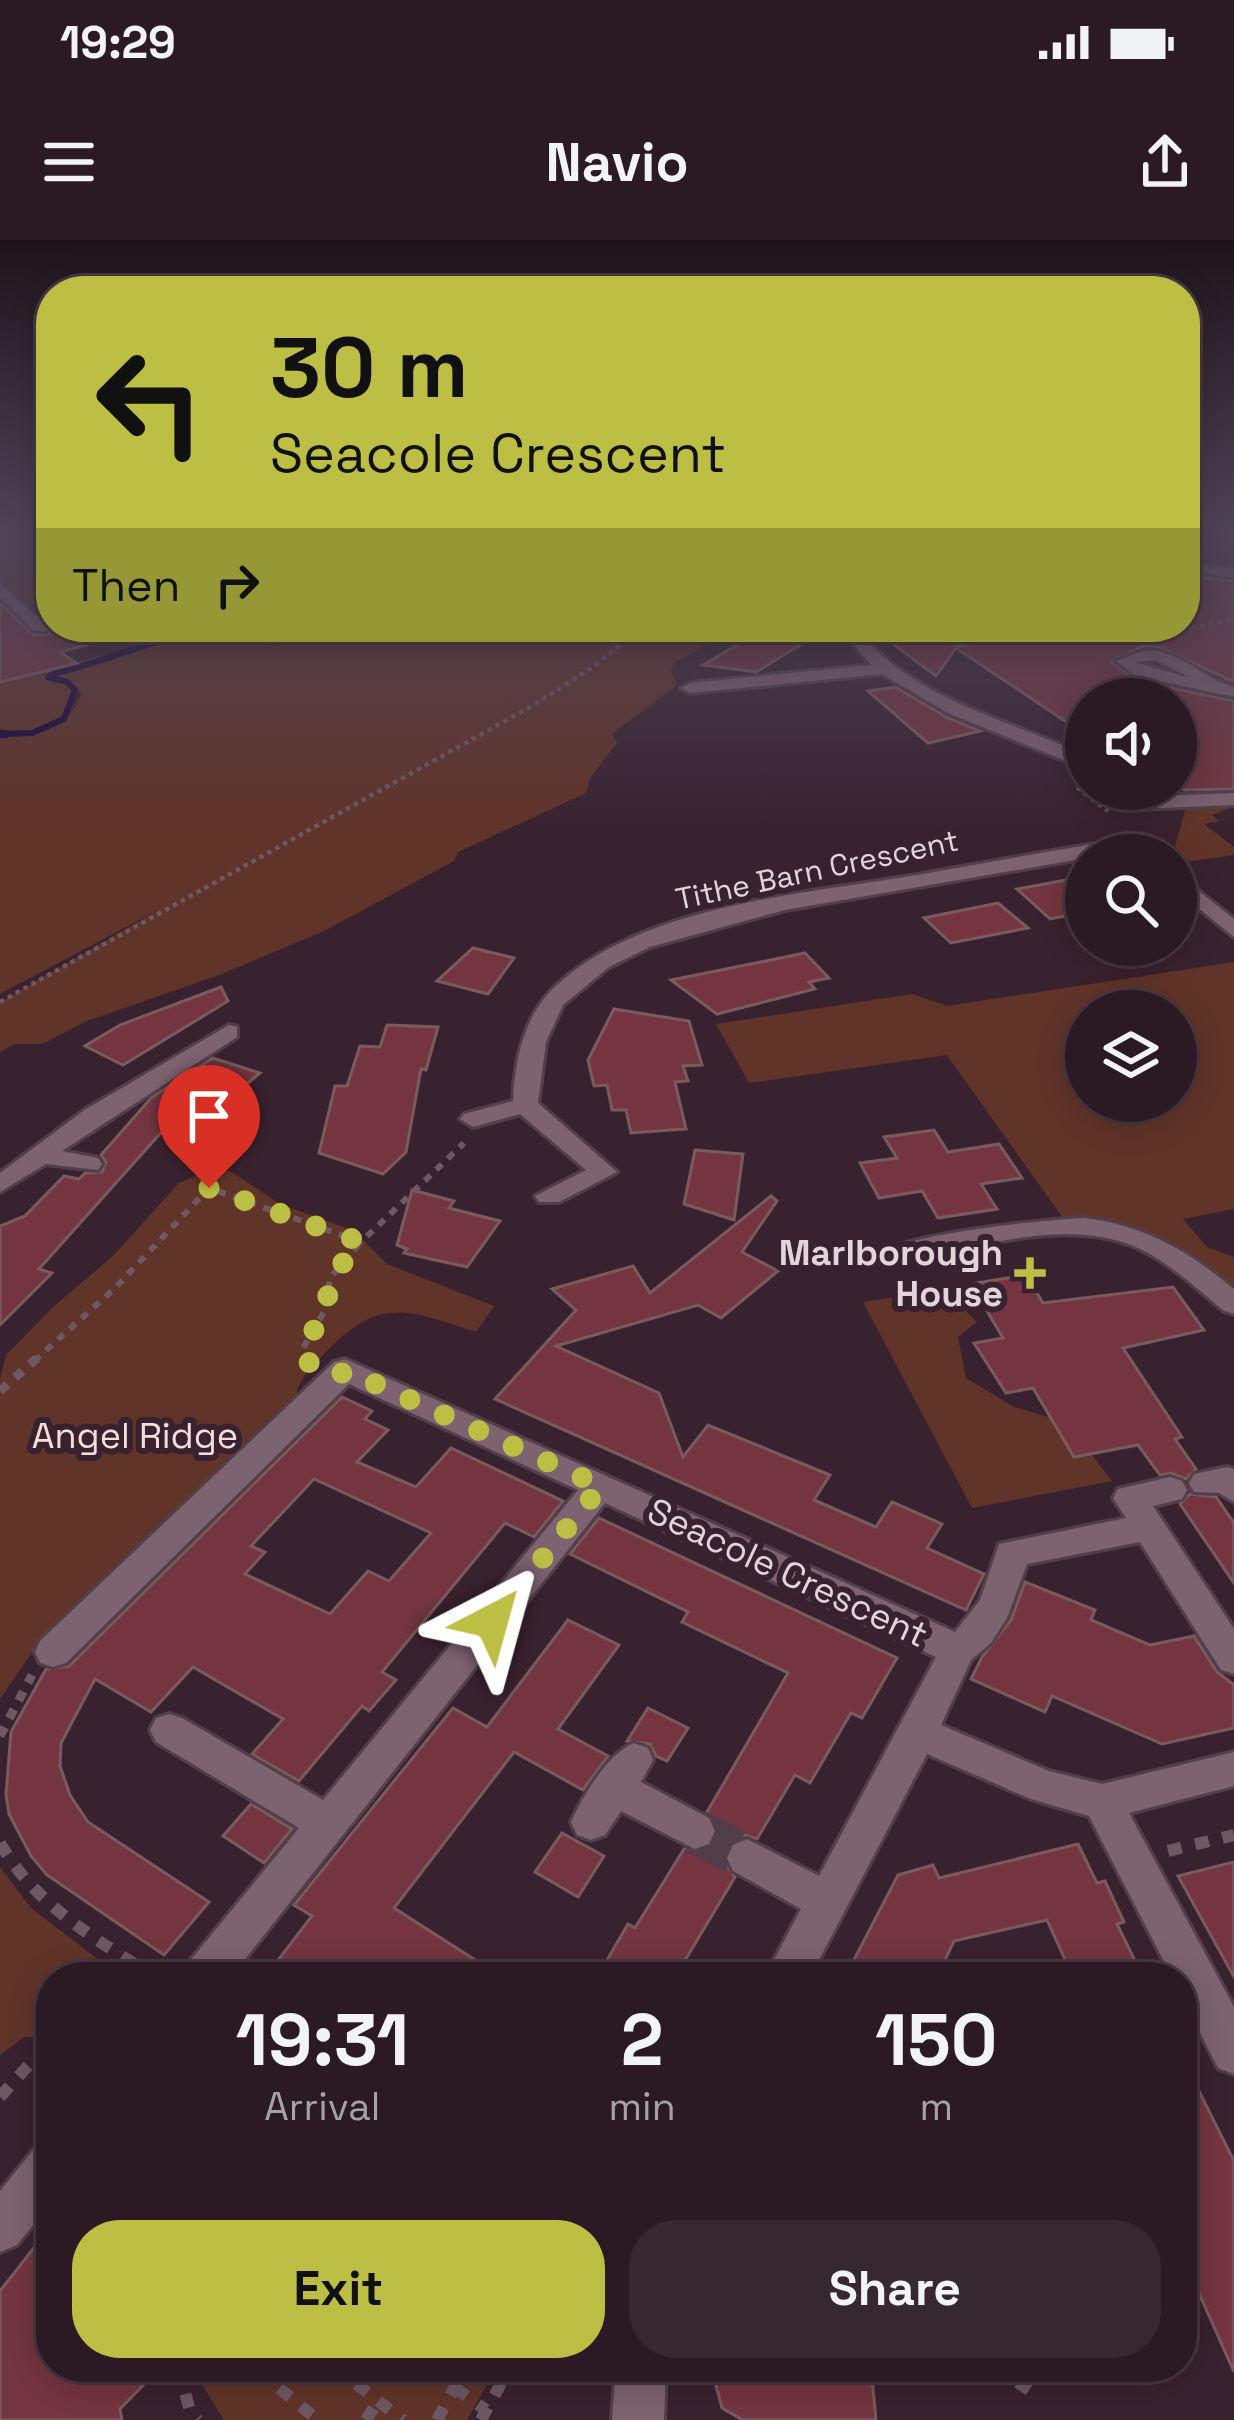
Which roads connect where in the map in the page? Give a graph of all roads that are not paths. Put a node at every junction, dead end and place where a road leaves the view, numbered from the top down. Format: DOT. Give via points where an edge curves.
graph roads {
  1 [pos="860,642"];
  2 [pos="883,669"];
  3 [pos="1204,681"];
  4 [pos="690,688"];
  5 [pos="1234,692"];
  6 [pos="1065,754"];
  7 [pos="1197,798"];
  8 [pos="1234,799"];
  9 [pos="1065,860"];
  10 [pos="1197,897"];
  11 [pos="1234,930"];
  12 [pos="229,1032"];
  13 [pos="525,1105"];
  14 [pos="473,1119"];
  15 [pos="44,1156"];
  16 [pos="88,1164"];
  17 [pos="0,1184"];
  18 [pos="549,1196"];
  19 [pos="889,1256"];
  20 [pos="1234,1304"];
  21 [pos="601,1486"];
  22 [pos="1170,1490"];
  23 [pos="1149,1527"];
  24 [pos="958,1650"];
  25 [pos="53,1652"];
  26 [pos="1234,1659"];
  27 [pos="169,1730"];
  28 [pos="918,1733"];
  29 [pos="1234,1769"];
  30 [pos="1102,1802"];
  31 [pos="591,1822"];
  32 [pos="328,1823"];
  33 [pos="695,1831"];
  34 [pos="747,1858"];
  35 [pos="827,1902"];
  36 [pos="217,1962"];
  37 [pos="795,1962"];
  38 [pos="1186,1962"];
  39 [pos="1197,1983"];
  40 [pos="1234,2052"];
  41 [pos="36,2184"];
  42 [pos="0,2228"];
  43 [pos="640,2382"];
  44 [pos="638,2420"];
  1 -- 2 [label="street"];
  2 -- 4 [label="street"];
  2 -- 6 [label="street"];
  3 -- 3 [label="street" via="1160,655 1124,664 1140,674"];
  3 -- 5 [label="street"];
  7 -- 8 [label="street"];
  9 -- 13 [label="street, Tithe Barn Crescent" via="734,916 635,946 567,988 544,1013 526,1065"];
  10 -- 11 [label="street"];
  12 -- 15 [label="street" via="71,1130"];
  13 -- 14 [label="street"];
  13 -- 18 [label="street" via="604,1172"];
  15 -- 16 [label="street"];
  15 -- 17 [label="street"];
  19 -- 20 [label="street" via="1055,1228 1110,1229 1174,1256"];
  21 -- 24 [label="street, Seacole Crescent"];
  21 -- 25 [label="street, Seacole Crescent" via="342,1373"];
  21 -- 32 [label="street"];
  22 -- 23 [label="street" via="1130,1498"];
  23 -- 24 [label="street" via="1011,1554 1010,1575 973,1641"];
  23 -- 26 [label="street"];
  24 -- 28 [label="street, Seacole Crescent"];
  27 -- 32 [label="street"];
  28 -- 30 [label="street"];
  28 -- 35 [label="street, Seacole Crescent"];
  29 -- 30 [label="street"];
  30 -- 38 [label="street"];
  31 -- 33 [label="street" via="625,1774"];
  32 -- 36 [label="street"];
  34 -- 35 [label="street"];
  35 -- 37 [label="street, Seacole Crescent"];
  39 -- 40 [label="street"];
  41 -- 42 [label="street"];
  43 -- 44 [label="street"];
}
